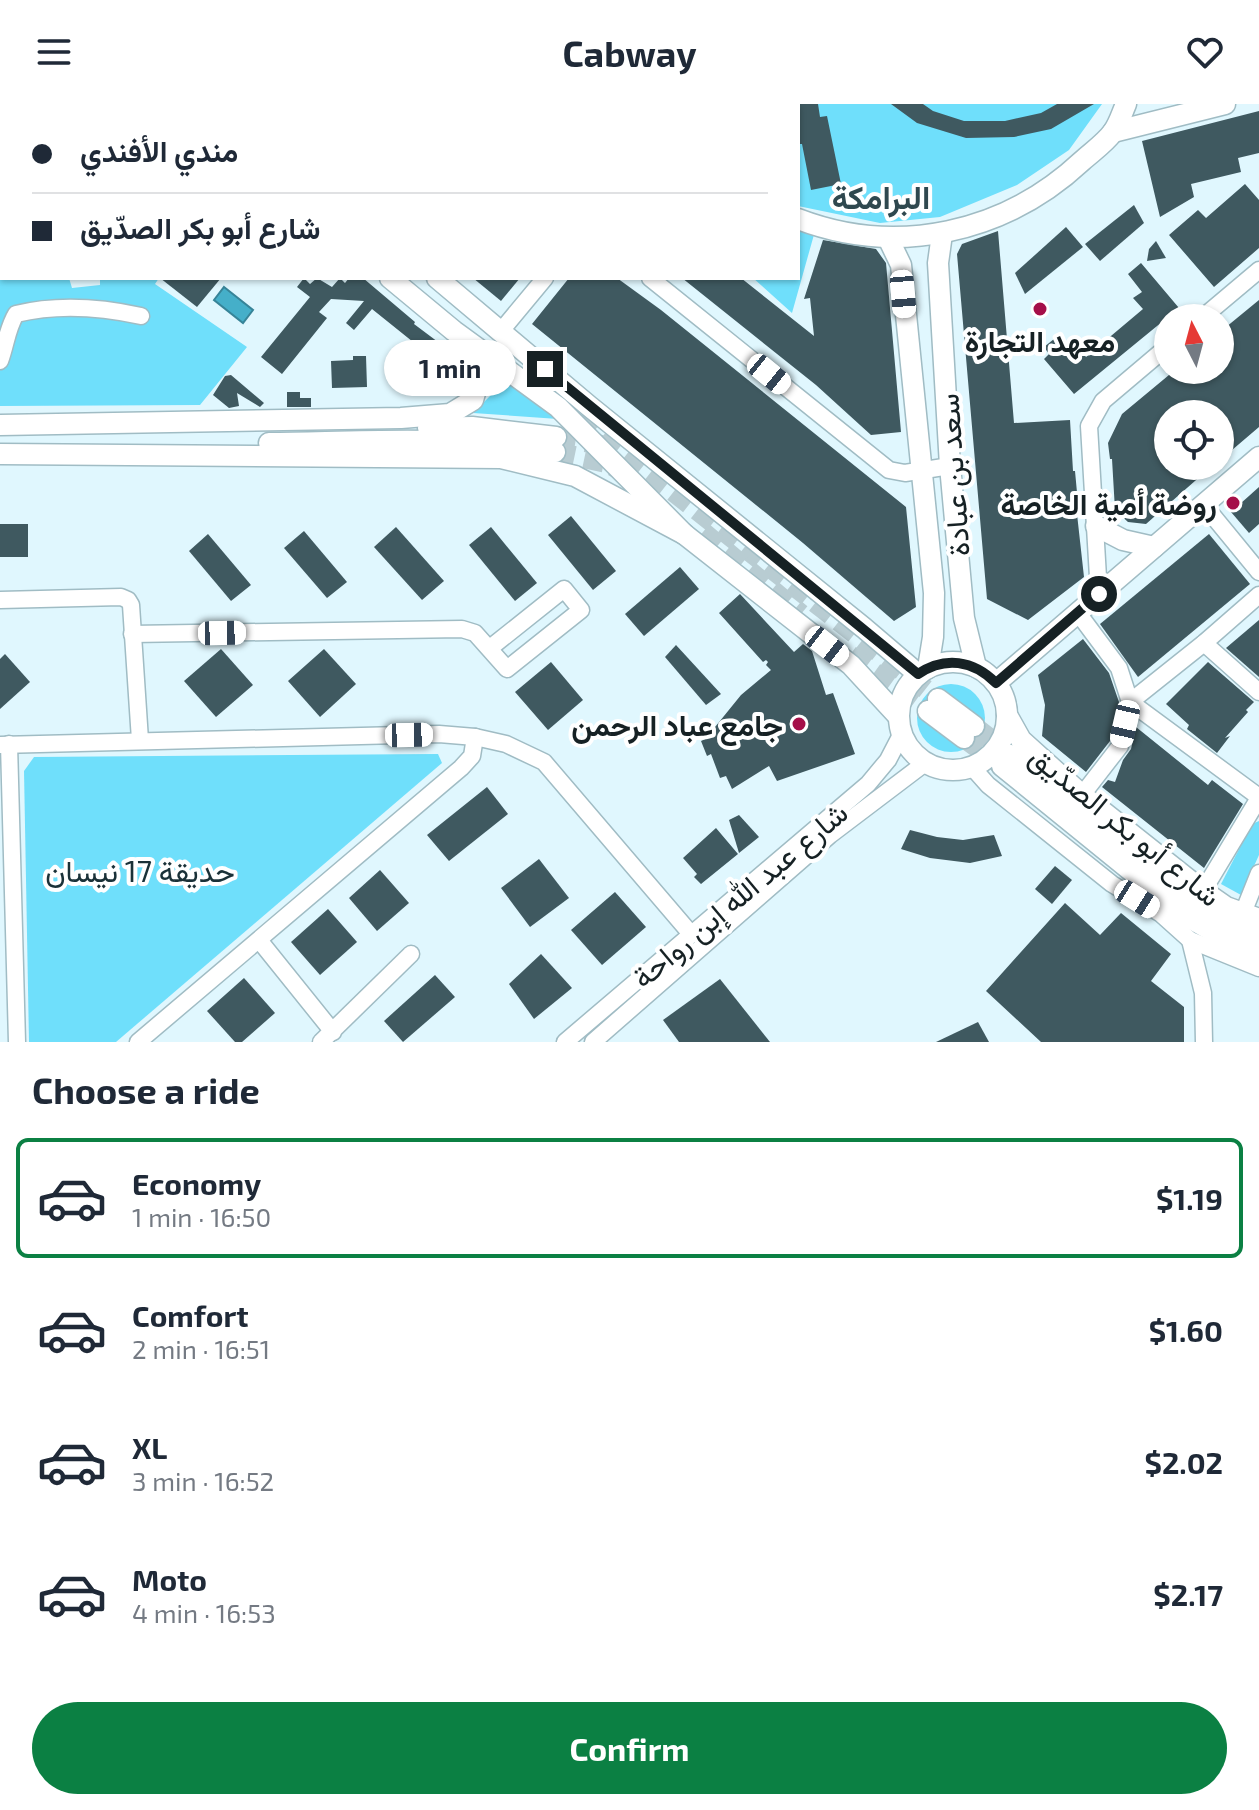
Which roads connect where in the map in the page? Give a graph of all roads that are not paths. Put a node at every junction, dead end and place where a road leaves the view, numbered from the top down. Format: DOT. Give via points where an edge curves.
graph roads {
  1 [pos="1126,104"];
  2 [pos="1225,104"];
  3 [pos="1113,132"];
  4 [pos="800,220"];
  5 [pos="942,234"];
  6 [pos="888,238"];
  7 [pos="1259,270"];
  8 [pos="392,280"];
  9 [pos="412,280"];
  10 [pos="439,280"];
  11 [pos="543,280"];
  12 [pos="652,280"];
  13 [pos="1219,304"];
  14 [pos="141,316"];
  15 [pos="454,331"];
  16 [pos="501,331"];
  17 [pos="1154,358"];
  18 [pos="0,361"];
  19 [pos="563,405"];
  20 [pos="133,422"];
  21 [pos="0,425"];
  22 [pos="0,454"];
  23 [pos="69,454"];
  24 [pos="1259,457"];
  25 [pos="950,466"];
  26 [pos="920,470"];
  27 [pos="1204,505"];
  28 [pos="1096,526"];
  29 [pos="684,534"];
  30 [pos="1154,547"];
  31 [pos="1259,572"];
  32 [pos="1099,594"];
  33 [pos="1259,595"];
  34 [pos="0,600"];
  35 [pos="1078,613"];
  36 [pos="132,634"];
  37 [pos="1204,643"];
  38 [pos="490,648"];
  39 [pos="976,667"];
  40 [pos="923,671"];
  41 [pos="996,683"];
  42 [pos="1259,692"];
  43 [pos="1130,702"];
  44 [pos="933,705"];
  45 [pos="1007,715"];
  46 [pos="900,726"];
  47 [pos="969,732"];
  48 [pos="475,737"];
  49 [pos="140,740"];
  50 [pos="4,744"];
  51 [pos="925,763"];
  52 [pos="972,767"];
  53 [pos="1082,795"];
  54 [pos="1259,798"];
  55 [pos="1259,873"];
  56 [pos="1203,891"];
  57 [pos="1251,916"];
  58 [pos="691,934"];
  59 [pos="1259,935"];
  60 [pos="259,940"];
  61 [pos="1190,940"];
  62 [pos="1259,950"];
  63 [pos="411,954"];
  64 [pos="1259,968"];
  65 [pos="327,1037"];
  66 [pos="17,1042"];
  67 [pos="138,1042"];
  68 [pos="565,1042"];
  69 [pos="593,1042"];
  70 [pos="1204,1042"];
  1 -- 3 [label="main road"];
  2 -- 3 [label="main road"];
  3 -- 5 [label="main road" via="1062,180 1026,204 985,223"];
  4 -- 6 [label="main road"];
  5 -- 6 [label="main road"];
  5 -- 25 [label="main road, سعد بن عبادة" via="938,263"];
  6 -- 26 [label="main road, سعد بن عبادة" via="901,265"];
  7 -- 13 [label="street"];
  8 -- 15 [label="main road"];
  9 -- 19 [label="main road"];
  10 -- 16 [label="main road"];
  11 -- 16 [label="street"];
  12 -- 26 [label="street" via="889,470"];
  14 -- 18 [label="street" via="106,308 16,314"];
  15 -- 20 [label="main road" via="479,381 473,400 450,414"];
  15 -- 29 [label="main road" via="558,407"];
  16 -- 40 [label="main road"];
  17 -- 28 [label="street" via="1092,417 1088,436"];
  20 -- 21 [label="main road"];
  20 -- 23 [label="main road" via="472,427 555,445 168,445"];
  22 -- 23 [label="main road"];
  23 -- 29 [label="main road" via="501,458 575,476"];
  24 -- 27 [label="main road"];
  25 -- 26 [label="street"];
  25 -- 39 [label="main road, سعد بن عبادة" via="964,618"];
  26 -- 40 [label="main road, سعد بن عبادة" via="934,593 933,637"];
  27 -- 30 [label="main road"];
  27 -- 31 [label="street"];
  28 -- 30 [label="main road"];
  28 -- 32 [label="street"];
  29 -- 46 [label="main road" via="851,665"];
  30 -- 32 [label="main road"];
  32 -- 35 [label="main road"];
  33 -- 37 [label="street"];
  34 -- 36 [label="street" via="121,597 131,605"];
  35 -- 41 [label="main road"];
  35 -- 43 [label="street" via="1119,668"];
  36 -- 38 [label="street" via="462,629"];
  36 -- 49 [label="street"];
  37 -- 42 [label="street"];
  37 -- 43 [label="street"];
  38 -- 38 [label="street" via="564,589 581,610 507,669"];
  39 -- 40 [label="main road" via="943,663"];
  39 -- 41 [label="main road"];
  40 -- 46 [label="main road" via="900,701"];
  41 -- 45 [label="main road"];
  43 -- 53 [label="street" via="1120,746"];
  43 -- 54 [label="street"];
  44 -- 47 [label="main road"];
  45 -- 52 [label="main road" via="995,751"];
  45 -- 53 [label="main road, شارع أبو بكر الصدّيق" via="1021,740"];
  46 -- 51 [label="main road"];
  46 -- 58 [label="street, شارع عبد الله إبن رواحة" via="888,760 868,784"];
  48 -- 49 [label="street"];
  48 -- 58 [label="street" via="544,762"];
  48 -- 60 [label="street" via="472,756 461,768"];
  49 -- 50 [label="street"];
  50 -- 66 [label="street"];
  51 -- 52 [label="main road" via="940,769"];
  51 -- 69 [label="street, شارع عبد الله إبن رواحة" via="830,835"];
  52 -- 61 [label="street, شارع أبو بكر الصدّيق" via="1050,835"];
  53 -- 56 [label="main road, شارع أبو بكر الصدّيق"];
  54 -- 56 [label="street"];
  55 -- 57 [label="street"];
  56 -- 57 [label="main road, شارع أبو بكر الصدّيق"];
  58 -- 68 [label="street, شارع عبد الله إبن رواحة"];
  59 -- 62 [label="main road, شارع أبو بكر الصدّيق" via="1233,928 1196,905 1007,761 1188,917 1230,941"];
  60 -- 65 [label="street"];
  60 -- 67 [label="street"];
  61 -- 64 [label="street, شارع أبو بكر الصدّيق"];
  61 -- 70 [label="street" via="1203,993"];
  63 -- 65 [label="street"];
}
